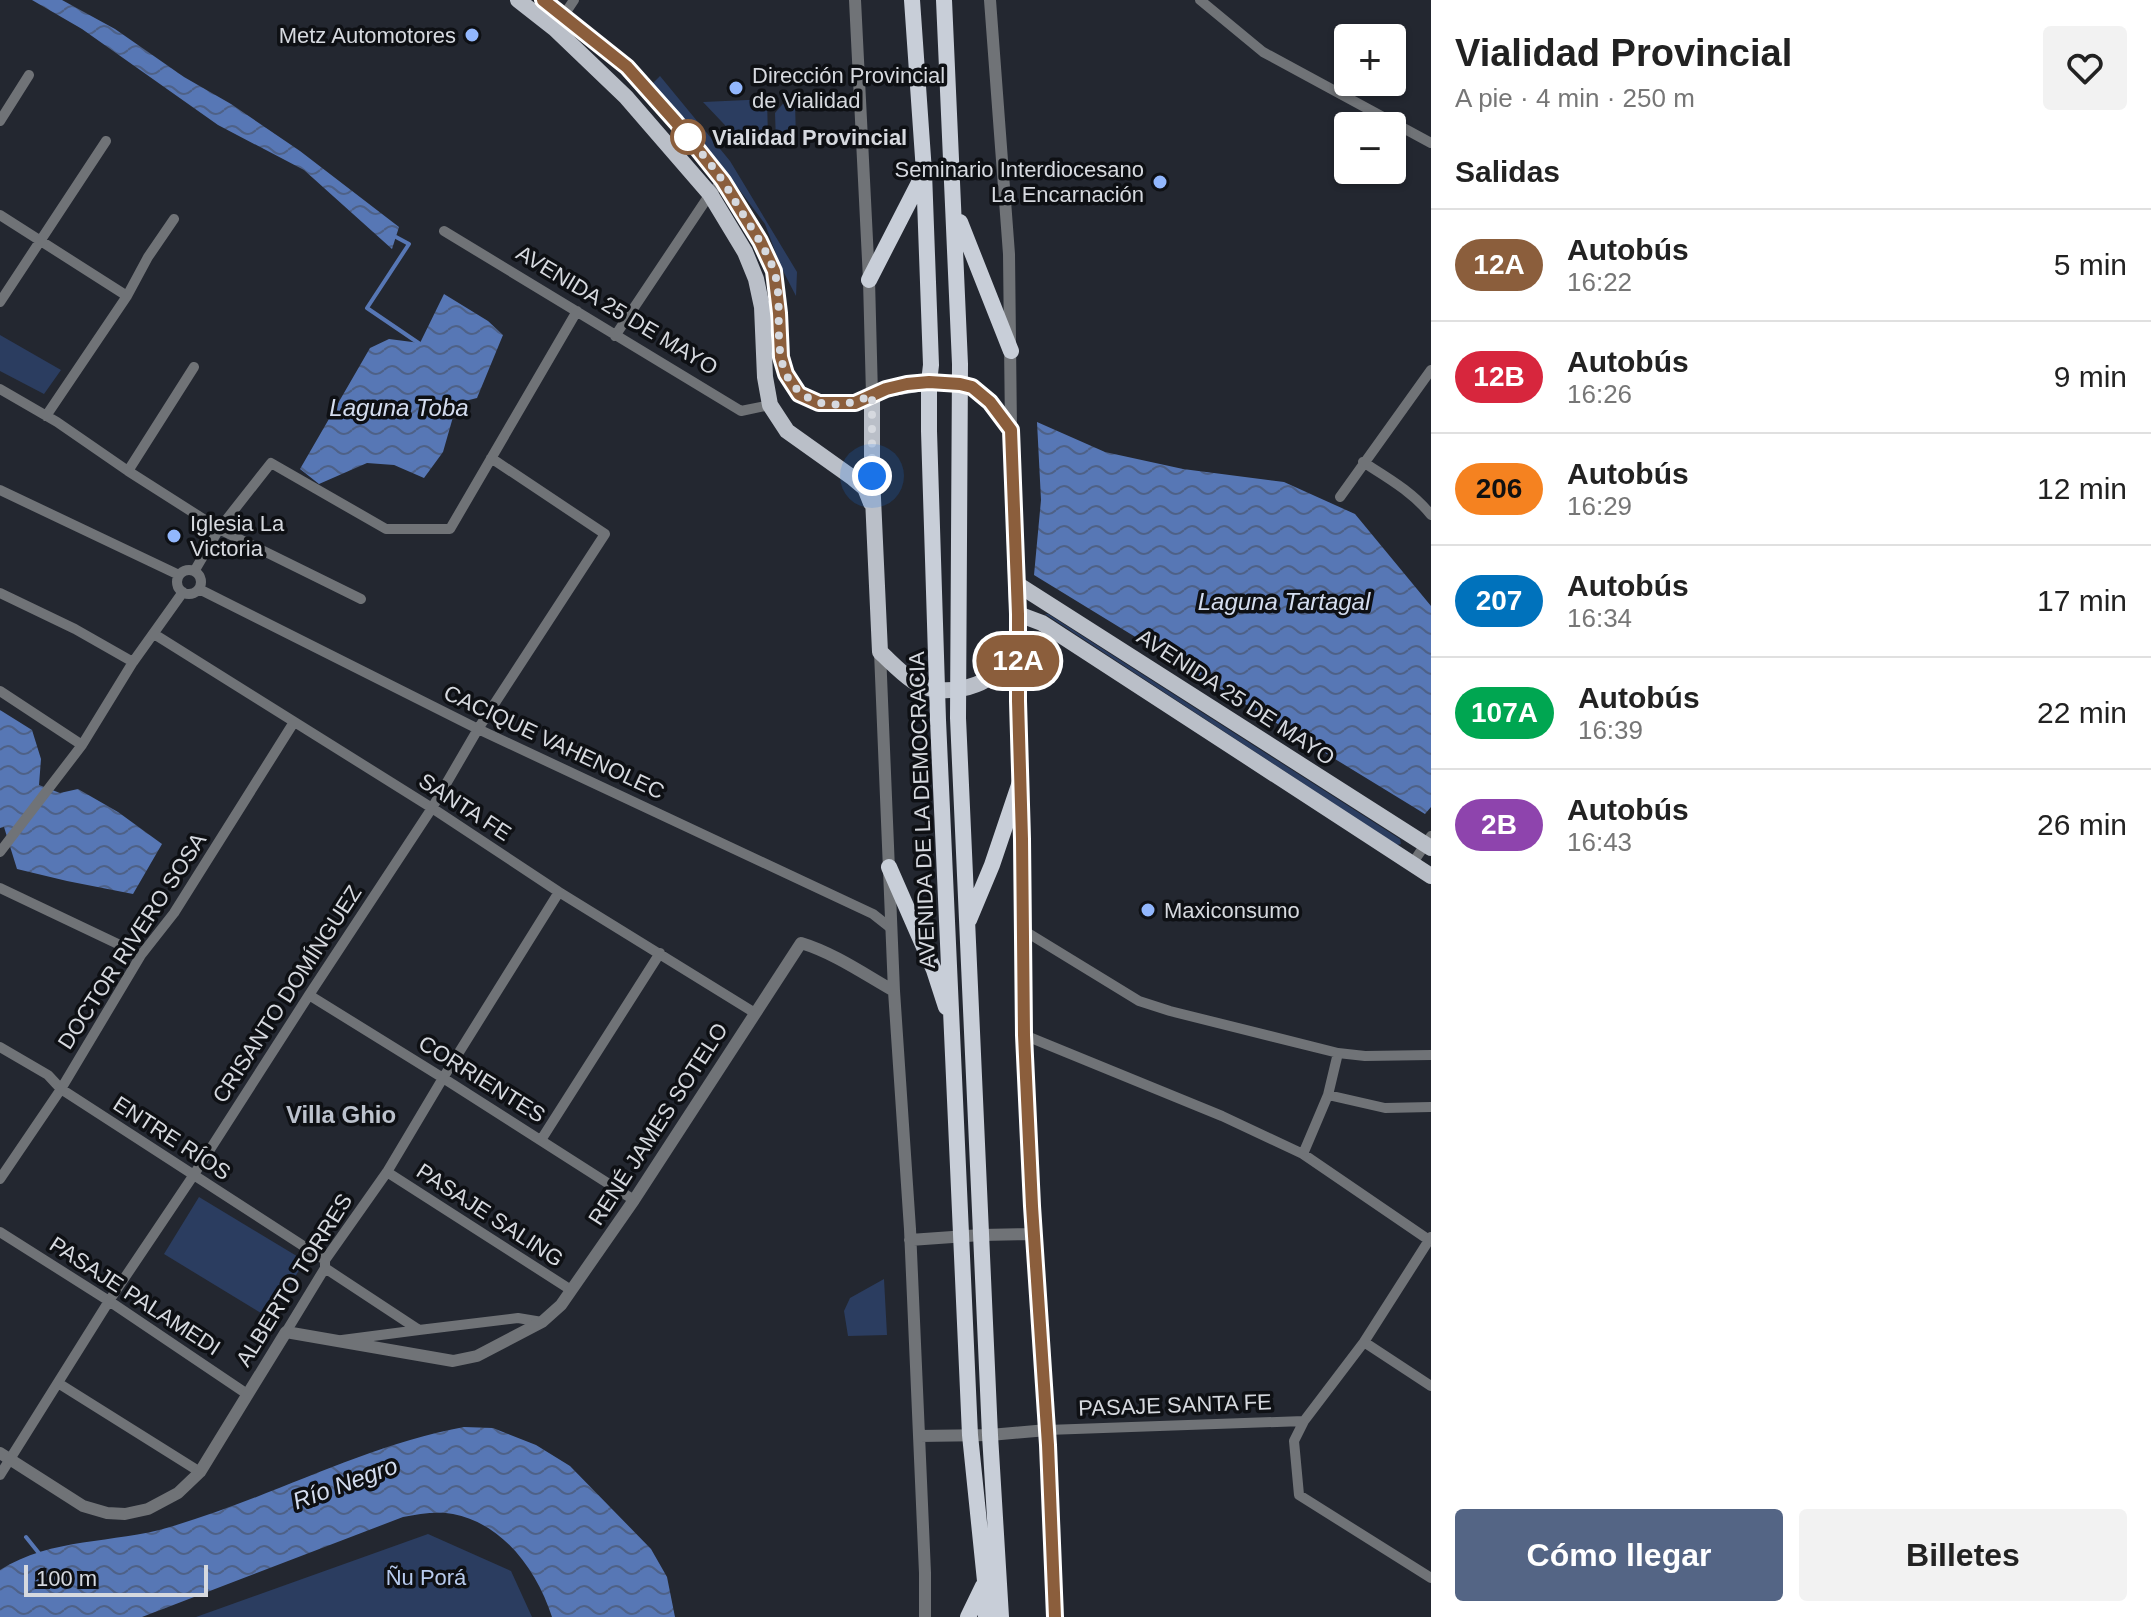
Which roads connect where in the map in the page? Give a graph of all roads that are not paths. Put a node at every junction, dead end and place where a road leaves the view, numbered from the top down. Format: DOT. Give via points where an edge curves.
graph roads {
  1 [pos="518,0"];
  2 [pos="543,0"];
  3 [pos="574,0"];
  4 [pos="855,0"];
  5 [pos="912,0"];
  6 [pos="944,0"];
  7 [pos="990,0"];
  8 [pos="1200,0"];
  9 [pos="559,22"];
  10 [pos="29,75"];
  11 [pos="0,121"];
  12 [pos="106,141"];
  13 [pos="1431,143"];
  14 [pos="924,172"];
  15 [pos="723,181"];
  16 [pos="710,194"];
  17 [pos="953,200"];
  18 [pos="0,215"];
  19 [pos="174,219"];
  20 [pos="444,231"];
  21 [pos="39,240"];
  22 [pos="869,280"];
  23 [pos="127,296"];
  24 [pos="0,302"];
  25 [pos="577,311"];
  26 [pos="615,336"];
  27 [pos="1011,351"];
  28 [pos="194,367"];
  29 [pos="1431,370"];
  30 [pos="929,382"];
  31 [pos="960,384"];
  32 [pos="0,389"];
  33 [pos="872,395"];
  34 [pos="770,405"];
  35 [pos="46,416"];
  36 [pos="1011,430"];
  37 [pos="491,458"];
  38 [pos="1363,462"];
  39 [pos="128,471"];
  40 [pos="0,490"];
  41 [pos="1340,497"];
  42 [pos="873,508"];
  43 [pos="1431,515"];
  44 [pos="219,529"];
  45 [pos="195,570"];
  46 [pos="179,575"];
  47 [pos="1017,584"];
  48 [pos="199,589"];
  49 [pos="183,592"];
  50 [pos="0,593"];
  51 [pos="361,599"];
  52 [pos="1018,614"];
  53 [pos="1018,633"];
  54 [pos="154,634"];
  55 [pos="880,652"];
  56 [pos="133,662"];
  57 [pos="938,690"];
  58 [pos="960,690"];
  59 [pos="0,691"];
  60 [pos="294,722"];
  61 [pos="478,729"];
  62 [pos="82,745"];
  63 [pos="1020,782"];
  64 [pos="432,808"];
  65 [pos="1429,843"];
  66 [pos="2,850"];
  67 [pos="1412,864"];
  68 [pos="889,867"];
  69 [pos="1431,876"];
  70 [pos="0,888"];
  71 [pos="559,892"];
  72 [pos="967,925"];
  73 [pos="892,929"];
  74 [pos="1023,930"];
  75 [pos="660,953"];
  76 [pos="141,955"];
  77 [pos="894,991"];
  78 [pos="309,995"];
  79 [pos="755,1013"];
  80 [pos="1024,1035"];
  81 [pos="953,1036"];
  82 [pos="0,1047"];
  83 [pos="1338,1053"];
  84 [pos="1431,1055"];
  85 [pos="443,1078"];
  86 [pos="61,1089"];
  87 [pos="1328,1095"];
  88 [pos="1431,1107"];
  89 [pos="541,1140"];
  90 [pos="1303,1154"];
  91 [pos="387,1172"];
  92 [pos="193,1176"];
  93 [pos="0,1179"];
  94 [pos="634,1200"];
  95 [pos="0,1232"];
  96 [pos="1034,1234"];
  97 [pos="981,1235"];
  98 [pos="962,1237"];
  99 [pos="1430,1238"];
  100 [pos="910,1240"];
  101 [pos="325,1264"];
  102 [pos="571,1290"];
  103 [pos="109,1301"];
  104 [pos="542,1322"];
  105 [pos="419,1330"];
  106 [pos="286,1332"];
  107 [pos="336,1340"];
  108 [pos="1364,1342"];
  109 [pos="58,1383"];
  110 [pos="1431,1386"];
  111 [pos="247,1394"];
  112 [pos="1304,1421"];
  113 [pos="1047,1430"];
  114 [pos="970,1435"];
  115 [pos="990,1435"];
  116 [pos="919,1436"];
  117 [pos="5,1456"];
  118 [pos="200,1472"];
  119 [pos="0,1475"];
  120 [pos="1430,1574"];
  121 [pos="985,1581"];
  122 [pos="925,1617"];
  123 [pos="968,1617"];
  124 [pos="986,1617"];
  125 [pos="1001,1617"];
  126 [pos="1055,1617"];
  1 -- 9 [label="main road"];
  2 -- 9 [label="main road"];
  3 -- 9 [label="street"];
  4 -- 22 [label="street"];
  5 -- 14 [label="highway, AVENIDA DE LA DEMOCRACIA"];
  6 -- 17 [label="highway, AVENIDA DE LA DEMOCRACIA"];
  7 -- 27 [label="street"];
  8 -- 13 [label="street" via="1263,52"];
  9 -- 15 [label="main road" via="627,67"];
  9 -- 16 [label="main road"];
  10 -- 11 [label="street"];
  12 -- 21 [label="street"];
  14 -- 22 [label="highway"];
  14 -- 30 [label="highway, AVENIDA DE LA DEMOCRACIA"];
  15 -- 16 [label="street"];
  15 -- 33 [label="main road" via="774,271 781,357 799,394 838,404"];
  16 -- 26 [label="street"];
  16 -- 34 [label="main road" via="756,279"];
  17 -- 27 [label="highway"];
  17 -- 31 [label="highway, AVENIDA DE LA DEMOCRACIA"];
  18 -- 21 [label="street"];
  19 -- 23 [label="street"];
  20 -- 25 [label="street, AVENIDA 25 DE MAYO"];
  21 -- 23 [label="street"];
  21 -- 24 [label="street"];
  22 -- 33 [label="street"];
  23 -- 35 [label="street"];
  25 -- 26 [label="street, AVENIDA 25 DE MAYO"];
  25 -- 37 [label="street"];
  26 -- 34 [label="street, AVENIDA 25 DE MAYO" via="741,411"];
  27 -- 36 [label="street"];
  28 -- 39 [label="street"];
  29 -- 38 [label="street"];
  30 -- 31 [label="main road"];
  30 -- 33 [label="main road"];
  30 -- 57 [label="highway, AVENIDA DE LA DEMOCRACIA"];
  31 -- 36 [label="main road" via="990,402"];
  31 -- 58 [label="highway, AVENIDA DE LA DEMOCRACIA"];
  32 -- 35 [label="street"];
  33 -- 42 [label="main road"];
  34 -- 42 [label="main road" via="787,431 865,488"];
  35 -- 39 [label="street"];
  36 -- 47 [label="main road"];
  37 -- 44 [label="street" via="450,529 386,529 271,463"];
  37 -- 61 [label="street, CRISANTO DOMÍNGUEZ" via="605,534"];
  38 -- 41 [label="street"];
  38 -- 43 [label="street" via="1400,485"];
  39 -- 44 [label="street"];
  40 -- 46 [label="street"];
  42 -- 55 [label="main road"];
  44 -- 45 [label="street"];
  44 -- 51 [label="street"];
  45 -- 46 [label="street"];
  45 -- 48 [label="street" via="202,582"];
  46 -- 49 [label="street"];
  47 -- 52 [label="main road"];
  47 -- 65 [label="main road, AVENIDA 25 DE MAYO"];
  48 -- 49 [label="street"];
  48 -- 61 [label="street, CACIQUE VAHENOLEC"];
  49 -- 54 [label="street"];
  50 -- 56 [label="street"];
  52 -- 53 [label="main road"];
  52 -- 67 [label="main road, AVENIDA 25 DE MAYO" via="1042,623"];
  53 -- 58 [label="main road" via="1005,664"];
  53 -- 63 [label="street"];
  54 -- 56 [label="street"];
  54 -- 60 [label="street, SANTA FE"];
  55 -- 57 [label="main road" via="914,682"];
  55 -- 68 [label="street, AVENIDA DE LA DEMOCRACIA"];
  56 -- 62 [label="street"];
  57 -- 58 [label="main road"];
  57 -- 81 [label="highway, AVENIDA DE LA DEMOCRACIA"];
  58 -- 72 [label="highway, AVENIDA DE LA DEMOCRACIA"];
  59 -- 62 [label="street"];
  60 -- 64 [label="street, SANTA FE"];
  60 -- 76 [label="street, DOCTOR RIVERO SOSA" via="174,913"];
  61 -- 64 [label="street, CRISANTO DOMÍNGUEZ"];
  61 -- 73 [label="street, CACIQUE VAHENOLEC" via="873,914"];
  62 -- 66 [label="street"];
  63 -- 72 [label="highway"];
  63 -- 74 [label="street"];
  64 -- 71 [label="street, SANTA FE"];
  64 -- 78 [label="street, CRISANTO DOMÍNGUEZ"];
  65 -- 67 [label="street"];
  67 -- 69 [label="main road, AVENIDA 25 DE MAYO"];
  68 -- 73 [label="street, AVENIDA DE LA DEMOCRACIA"];
  68 -- 81 [label="highway" via="934,970"];
  70 -- 76 [label="street"];
  71 -- 75 [label="street, SANTA FE"];
  71 -- 85 [label="street, ALBERTO TORRES"];
  72 -- 97 [label="highway, AVENIDA DE LA DEMOCRACIA"];
  73 -- 77 [label="street, AVENIDA DE LA DEMOCRACIA"];
  74 -- 80 [label="street"];
  74 -- 83 [label="street" via="1139,1001"];
  75 -- 79 [label="street, SANTA FE"];
  75 -- 89 [label="street"];
  76 -- 86 [label="street, DOCTOR RIVERO SOSA"];
  77 -- 79 [label="street, RENÉ JAMES SOTELO" via="801,943"];
  77 -- 100 [label="street, AVENIDA DE LA DEMOCRACIA"];
  78 -- 85 [label="street, CORRIENTES"];
  78 -- 92 [label="street, CRISANTO DOMÍNGUEZ"];
  79 -- 94 [label="street, RENÉ JAMES SOTELO"];
  80 -- 90 [label="street"];
  80 -- 96 [label="street"];
  81 -- 98 [label="highway, AVENIDA DE LA DEMOCRACIA"];
  82 -- 86 [label="street, ENTRE RÍOS" via="48,1075"];
  83 -- 84 [label="street"];
  83 -- 87 [label="street"];
  85 -- 89 [label="street, CORRIENTES"];
  85 -- 91 [label="street, ALBERTO TORRES"];
  86 -- 92 [label="street, ENTRE RÍOS"];
  86 -- 93 [label="street, DOCTOR RIVERO SOSA"];
  87 -- 88 [label="street" via="1385,1108"];
  87 -- 90 [label="street"];
  89 -- 94 [label="street, CORRIENTES"];
  90 -- 99 [label="street"];
  91 -- 101 [label="street, ALBERTO TORRES"];
  91 -- 102 [label="street, PASAJE SALING"];
  92 -- 101 [label="street, ENTRE RÍOS"];
  92 -- 103 [label="street, CRISANTO DOMÍNGUEZ"];
  94 -- 102 [label="street, RENÉ JAMES SOTELO"];
  95 -- 103 [label="street, PASAJE PALAMEDI"];
  96 -- 97 [label="street"];
  96 -- 113 [label="street"];
  97 -- 98 [label="street"];
  97 -- 115 [label="highway, AVENIDA DE LA DEMOCRACIA"];
  98 -- 100 [label="street"];
  98 -- 114 [label="highway, AVENIDA DE LA DEMOCRACIA"];
  99 -- 108 [label="street"];
  100 -- 116 [label="street, AVENIDA DE LA DEMOCRACIA"];
  101 -- 105 [label="street, ENTRE RÍOS"];
  101 -- 106 [label="street, ALBERTO TORRES"];
  102 -- 104 [label="street, RENÉ JAMES SOTELO"];
  103 -- 109 [label="street, CRISANTO DOMÍNGUEZ"];
  103 -- 111 [label="street, PASAJE PALAMEDI"];
  104 -- 105 [label="street" via="518,1318"];
  104 -- 107 [label="street" via="477,1356 453,1361"];
  105 -- 107 [label="street"];
  106 -- 107 [label="street"];
  106 -- 111 [label="street, ALBERTO TORRES"];
  108 -- 110 [label="street"];
  108 -- 112 [label="street"];
  109 -- 117 [label="street, CRISANTO DOMÍNGUEZ"];
  109 -- 118 [label="street"];
  111 -- 118 [label="street, ALBERTO TORRES"];
  112 -- 113 [label="street, PASAJE SANTA FE"];
  112 -- 120 [label="street" via="1294,1441 1299,1495"];
  113 -- 115 [label="street"];
  113 -- 126 [label="street"];
  114 -- 115 [label="street"];
  114 -- 116 [label="street"];
  114 -- 121 [label="highway, AVENIDA DE LA DEMOCRACIA"];
  115 -- 125 [label="highway, AVENIDA DE LA DEMOCRACIA"];
  116 -- 122 [label="street, AVENIDA DE LA DEMOCRACIA"];
  117 -- 118 [label="street, ALBERTO TORRES" via="83,1506 107,1513 148,1509 178,1493"];
  117 -- 119 [label="street, CRISANTO DOMÍNGUEZ"];
  121 -- 123 [label="highway"];
  121 -- 124 [label="highway, AVENIDA DE LA DEMOCRACIA"];
}
